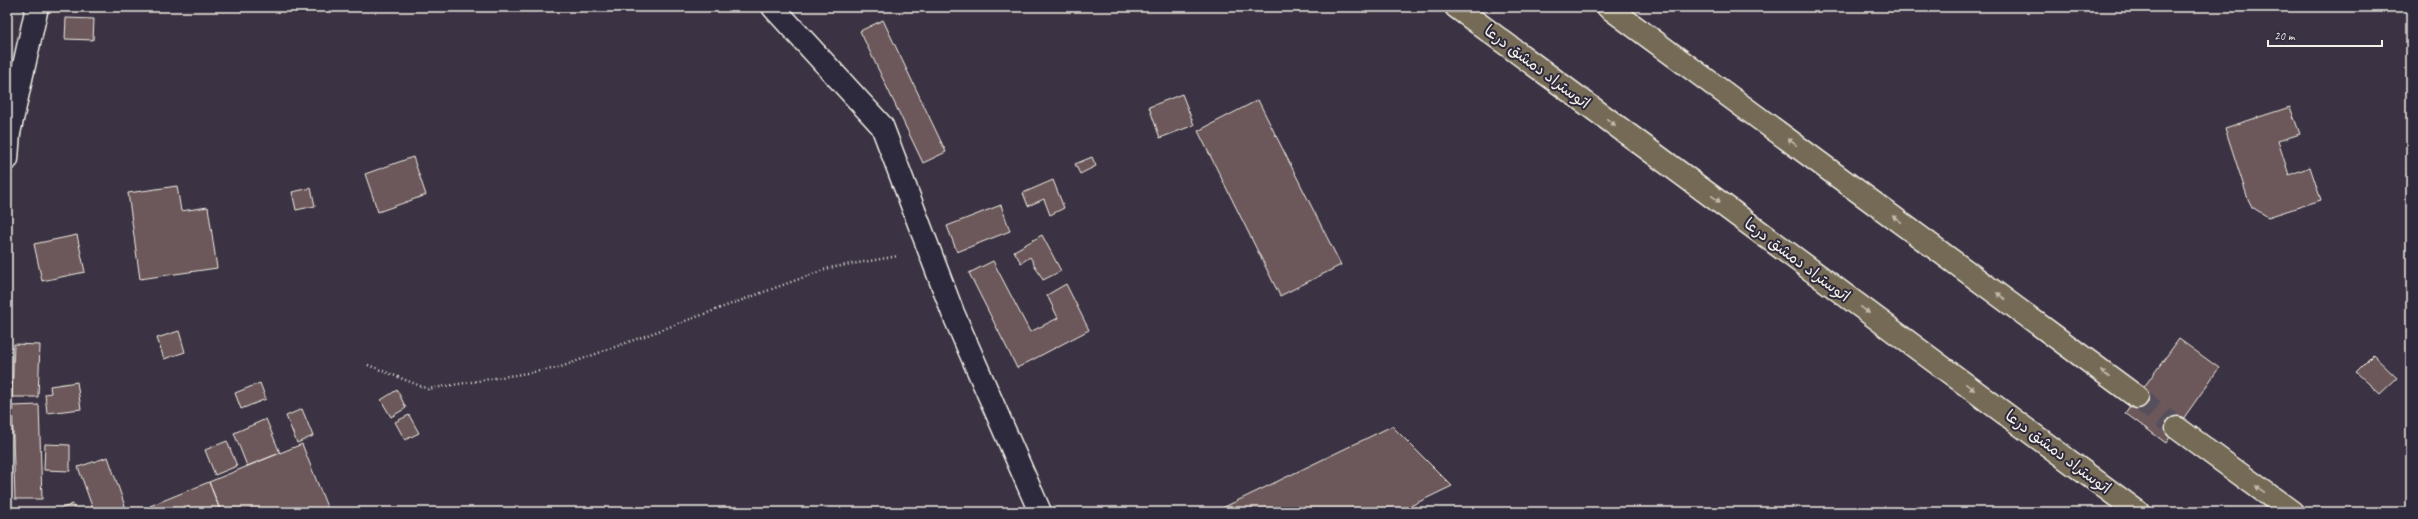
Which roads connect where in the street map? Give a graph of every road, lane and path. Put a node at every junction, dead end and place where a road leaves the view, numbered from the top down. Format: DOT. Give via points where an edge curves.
graph roads {
  1 [pos="38,7"];
  2 [pos="773,7"];
  3 [pos="1456,7"];
  4 [pos="1608,7"];
  5 [pos="7,159"];
  6 [pos="930,251"];
  7 [pos="368,365"];
  8 [pos="2137,397"];
  9 [pos="2177,428"];
  10 [pos="1040,512"];
  11 [pos="2138,512"];
  12 [pos="2292,512"];
  1 -- 5 [label="street" via="9,133"];
  2 -- 6 [label="street" via="882,126"];
  3 -- 11 [label="highway, اتوستراد دمشق درعا, one-way"];
  8 -- 4 [label="highway, one-way"];
  6 -- 7 [label="path" via="828,268 558,368 428,389"];
  6 -- 10 [label="street" via="953,313"];
  12 -- 9 [label="highway, one-way"];
}
